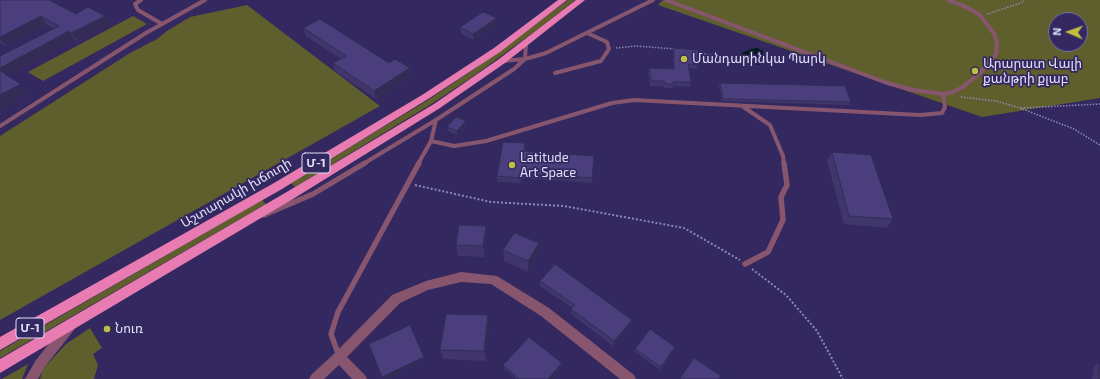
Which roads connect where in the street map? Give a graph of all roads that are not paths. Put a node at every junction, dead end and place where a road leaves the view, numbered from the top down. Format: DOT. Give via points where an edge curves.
graph roads {
  1 [pos="141,0"];
  2 [pos="205,0"];
  3 [pos="563,0"];
  4 [pos="581,0"];
  5 [pos="653,0"];
  6 [pos="666,0"];
  7 [pos="948,0"];
  8 [pos="162,24"];
  9 [pos="587,33"];
  10 [pos="526,44"];
  11 [pos="525,60"];
  12 [pos="502,61"];
  13 [pos="555,73"];
  14 [pos="943,94"];
  15 [pos="742,106"];
  16 [pos="436,120"];
  17 [pos="0,126"];
  18 [pos="431,141"];
  19 [pos="278,186"];
  20 [pos="289,196"];
  21 [pos="242,224"];
  22 [pos="746,264"];
  23 [pos="70,325"];
  24 [pos="0,344"];
  25 [pos="339,357"];
  26 [pos="0,366"];
  27 [pos="625,377"];
  28 [pos="31,379"];
  29 [pos="314,379"];
  30 [pos="361,379"];
  1 -- 8 [label="lane" via="135,4 138,10"];
  2 -- 8 [label="lane"];
  3 -- 19 [label="highway, Աշտարակի խճուղի / Մ-1" via="497,50 425,97"];
  4 -- 10 [label="highway, Մ-1"];
  5 -- 9 [label="lane"];
  6 -- 14 [label="lane" via="798,52 887,83"];
  7 -- 14 [label="lane" via="980,15 997,44 996,54 982,71 963,87"];
  8 -- 17 [label="lane"];
  9 -- 11 [label="lane"];
  9 -- 13 [label="lane" via="607,42 609,49 601,61"];
  10 -- 11 [label="lane"];
  10 -- 12 [label="highway, Մ-1"];
  11 -- 12 [label="lane"];
  11 -- 16 [label="lane"];
  12 -- 20 [label="highway, Մ-1" via="437,106"];
  14 -- 15 [label="lane" via="945,107 942,113 920,116"];
  15 -- 18 [label="lane" via="627,101 612,103 486,141 454,146"];
  15 -- 22 [label="lane" via="770,125 783,156 787,185 781,197 783,220 768,252"];
  16 -- 18 [label="lane"];
  16 -- 21 [label="lane" via="313,194"];
  18 -- 25 [label="lane" via="338,312 331,334"];
  19 -- 20 [label="highway"];
  19 -- 24 [label="highway, Աշտարակի խճուղի / Մ-1"];
  20 -- 21 [label="highway, Մ-1"];
  21 -- 23 [label="highway, Մ-1"];
  23 -- 26 [label="highway, Մ-1"];
  23 -- 28 [label="street"];
  25 -- 27 [label="street" via="396,299 426,286 461,277 493,280 546,312"];
  25 -- 29 [label="street"];
  25 -- 30 [label="street"];
}
